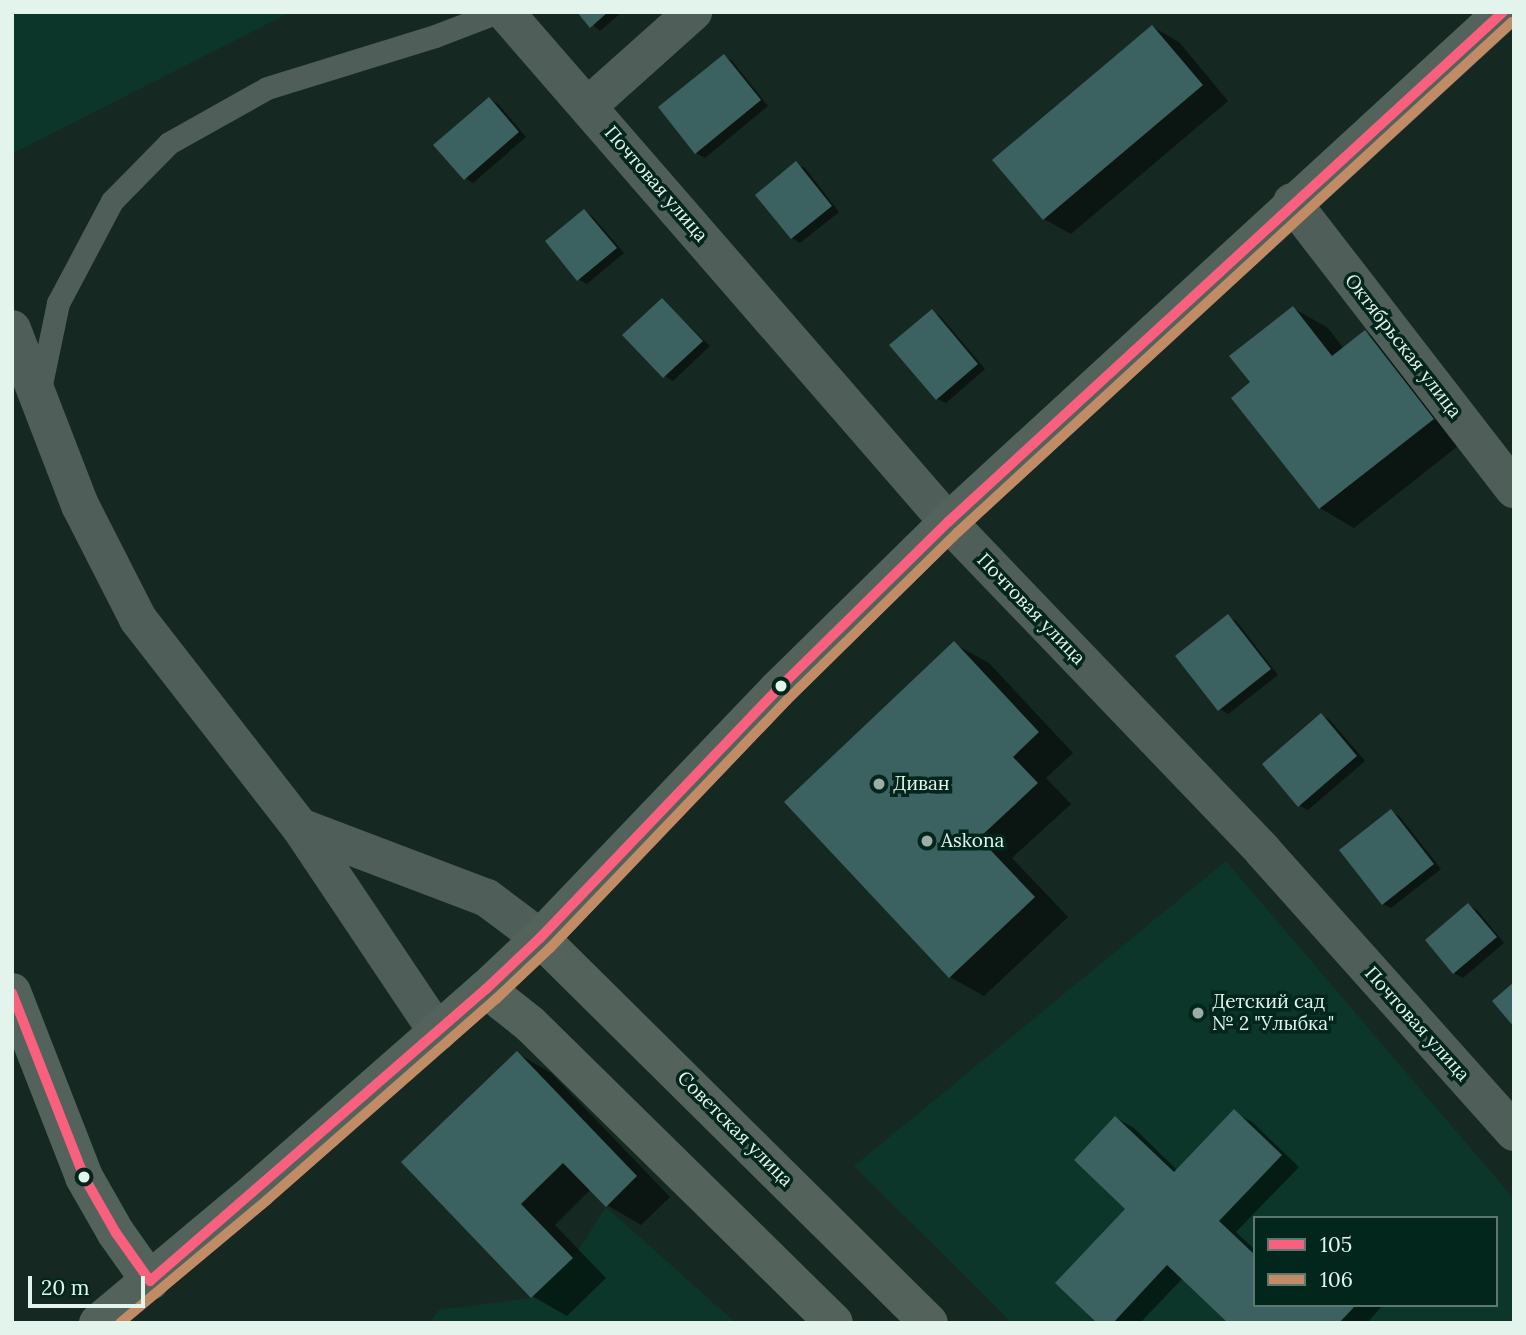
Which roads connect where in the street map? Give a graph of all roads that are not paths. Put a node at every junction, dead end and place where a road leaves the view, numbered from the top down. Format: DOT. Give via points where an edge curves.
graph roads {
  1 [pos="498,12"];
  2 [pos="505,12"];
  3 [pos="693,12"];
  4 [pos="1503,12"];
  5 [pos="589,105"];
  6 [pos="1293,202"];
  7 [pos="12,329"];
  8 [pos="38,397"];
  9 [pos="1514,489"];
  10 [pos="948,522"];
  11 [pos="300,827"];
  12 [pos="540,938"];
  13 [pos="486,989"];
  14 [pos="12,992"];
  15 [pos="437,1032"];
  16 [pos="1514,1132"];
  17 [pos="150,1281"];
  18 [pos="98,1323"];
  19 [pos="834,1323"];
  20 [pos="929,1323"];
  1 -- 8 [label="lane" via="267,88 169,143 112,201 58,303"];
  2 -- 5 [label="street, Почтовая улица"];
  3 -- 5 [label="street"];
  4 -- 6 [label="street"];
  5 -- 10 [label="street, Почтовая улица"];
  6 -- 9 [label="street, Октябрьская улица"];
  6 -- 10 [label="street"];
  7 -- 8 [label="street"];
  8 -- 11 [label="street" via="80,505 138,619"];
  10 -- 12 [label="street" via="778,690"];
  10 -- 16 [label="street, Почтовая улица" via="1263,851"];
  11 -- 12 [label="street" via="487,898"];
  11 -- 15 [label="street"];
  12 -- 13 [label="street"];
  12 -- 20 [label="street, Советская улица"];
  13 -- 15 [label="street"];
  13 -- 19 [label="street" via="530,1024"];
  14 -- 17 [label="street" via="85,1177"];
  15 -- 17 [label="street"];
  17 -- 18 [label="street"];
}
